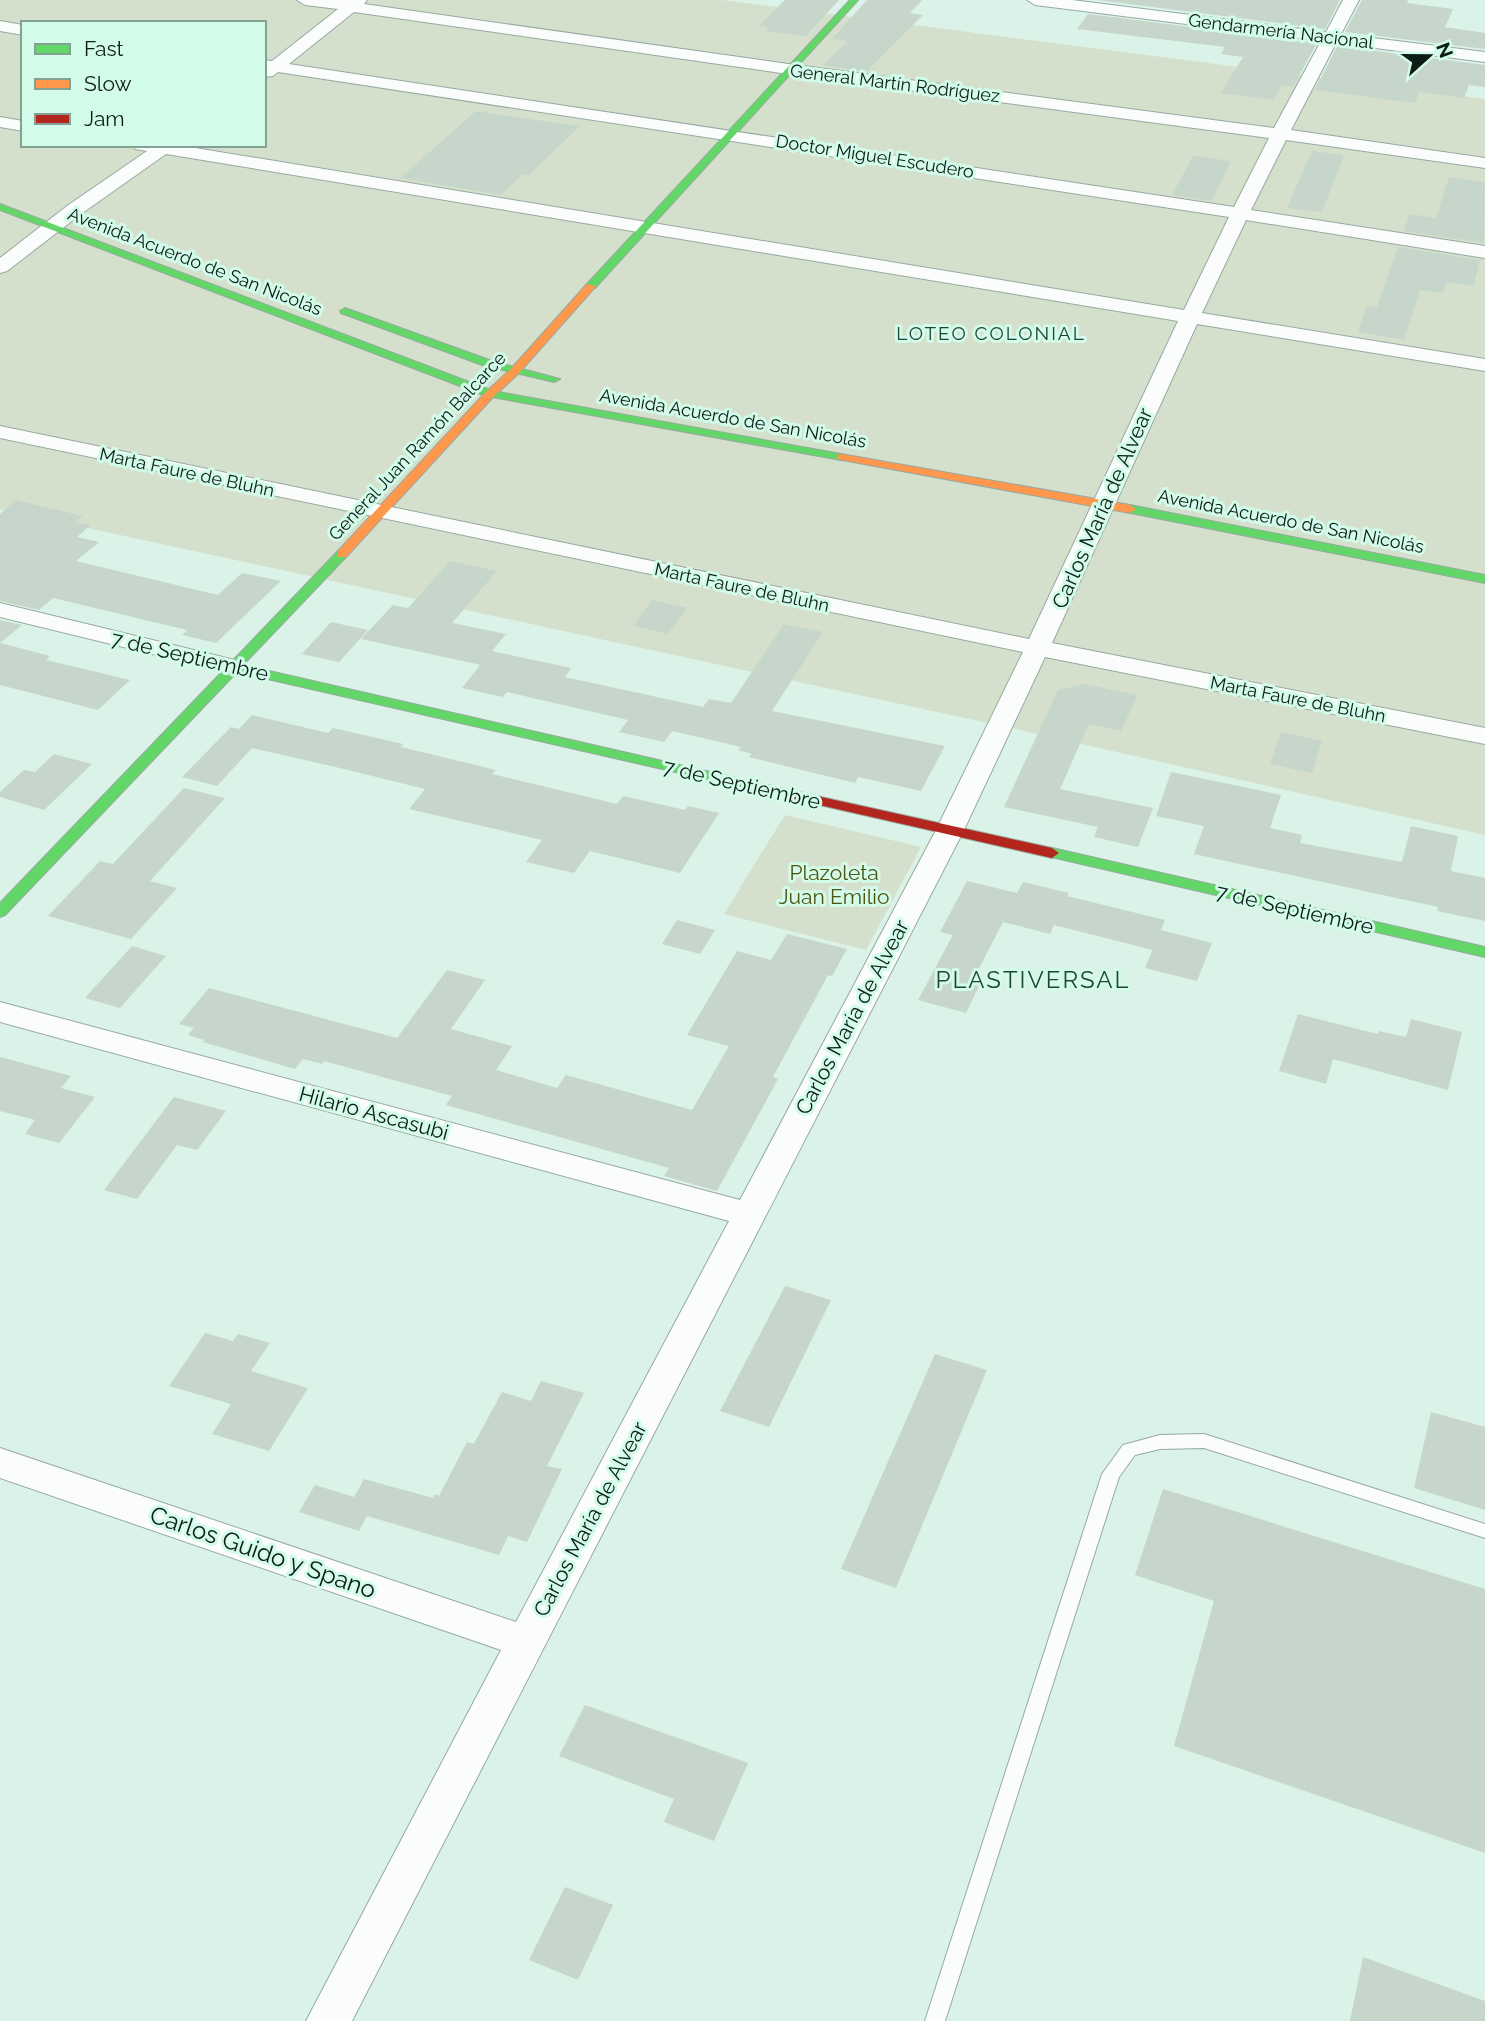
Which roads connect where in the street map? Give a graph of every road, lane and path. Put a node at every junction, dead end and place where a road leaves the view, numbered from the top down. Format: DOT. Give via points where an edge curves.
graph roads {
  1 [pos="305,0"];
  2 [pos="854,0"];
  3 [pos="1035,0"];
  4 [pos="1351,0"];
  5 [pos="354,3"];
  6 [pos="0,26"];
  7 [pos="21,30"];
  8 [pos="1330,37"];
  9 [pos="1485,57"];
  10 [pos="268,69"];
  11 [pos="788,69"];
  12 [pos="0,122"];
  13 [pos="21,126"];
  14 [pos="731,134"];
  15 [pos="1281,134"];
  16 [pos="166,147"];
  17 [pos="1485,163"];
  18 [pos="49,201"];
  19 [pos="0,207"];
  20 [pos="80,213"];
  21 [pos="1240,213"];
  22 [pos="54,227"];
  23 [pos="642,228"];
  24 [pos="1485,252"];
  25 [pos="0,267"];
  26 [pos="333,307"];
  27 [pos="1189,316"];
  28 [pos="1485,365"];
  29 [pos="514,372"];
  30 [pos="568,382"];
  31 [pos="490,394"];
  32 [pos="0,432"];
  33 [pos="1110,488"];
  34 [pos="382,512"];
  35 [pos="1485,579"];
  36 [pos="0,610"];
  37 [pos="1039,648"];
  38 [pos="234,667"];
  39 [pos="1485,736"];
  40 [pos="949,832"];
  41 [pos="0,912"];
  42 [pos="1485,952"];
  43 [pos="0,1012"];
  44 [pos="748,1214"];
  45 [pos="0,1463"];
  46 [pos="1485,1531"];
  47 [pos="526,1642"];
  48 [pos="328,2021"];
  49 [pos="935,2021"];
  1 -- 5 [label="street, General Martín Rodríguez"];
  2 -- 11 [label="street, General Juan Ramón Balcarce"];
  3 -- 8 [label="street, Gendarmería Nacional"];
  4 -- 8 [label="street, Carlos María de Alvear"];
  5 -- 10 [label="street"];
  5 -- 11 [label="street, General Martín Rodríguez"];
  6 -- 7 [label="street"];
  8 -- 9 [label="street, Gendarmería Nacional"];
  8 -- 15 [label="street, Carlos María de Alvear"];
  10 -- 14 [label="street, Doctor Miguel Escudero"];
  11 -- 14 [label="street, General Juan Ramón Balcarce"];
  11 -- 15 [label="street, General Martín Rodríguez"];
  12 -- 13 [label="street"];
  14 -- 21 [label="street, Doctor Miguel Escudero"];
  14 -- 23 [label="street, General Juan Ramón Balcarce"];
  15 -- 17 [label="street, General Martín Rodríguez"];
  15 -- 21 [label="street, Carlos María de Alvear"];
  16 -- 20 [label="street"];
  16 -- 23 [label="street"];
  18 -- 20 [label="street, Avenida Acuerdo de San Nicolás"];
  19 -- 22 [label="street, Avenida Acuerdo de San Nicolás"];
  20 -- 22 [label="street"];
  21 -- 24 [label="street, Doctor Miguel Escudero"];
  21 -- 27 [label="street, Carlos María de Alvear"];
  22 -- 25 [label="street"];
  22 -- 31 [label="street, Avenida Acuerdo de San Nicolás"];
  23 -- 27 [label="street"];
  23 -- 29 [label="street, General Juan Ramón Balcarce"];
  26 -- 29 [label="street, Avenida Acuerdo de San Nicolás"];
  27 -- 28 [label="street"];
  27 -- 33 [label="street, Carlos María de Alvear"];
  29 -- 30 [label="street, Avenida Acuerdo de San Nicolás"];
  29 -- 31 [label="street, General Juan Ramón Balcarce"];
  31 -- 33 [label="street, Avenida Acuerdo de San Nicolás"];
  31 -- 34 [label="street, General Juan Ramón Balcarce"];
  32 -- 34 [label="street, Marta Faure de Bluhn"];
  33 -- 35 [label="street, Avenida Acuerdo de San Nicolás"];
  33 -- 37 [label="street, Carlos María de Alvear"];
  34 -- 37 [label="street, Marta Faure de Bluhn"];
  34 -- 38 [label="street, General Juan Ramón Balcarce"];
  36 -- 38 [label="street, 7 de Septiembre"];
  37 -- 39 [label="street, Marta Faure de Bluhn"];
  37 -- 40 [label="street, Carlos María de Alvear"];
  38 -- 40 [label="street, 7 de Septiembre"];
  38 -- 41 [label="street, General Juan Ramón Balcarce"];
  40 -- 42 [label="street, 7 de Septiembre"];
  40 -- 44 [label="street, Carlos María de Alvear"];
  43 -- 44 [label="street, Hilario Ascasubi"];
  44 -- 47 [label="street, Carlos María de Alvear"];
  45 -- 47 [label="street, Carlos Guido y Spano"];
  46 -- 49 [label="lane" via="1204,1441 1160,1442 1129,1450 1111,1474"];
  47 -- 48 [label="street, Carlos María de Alvear"];
}
